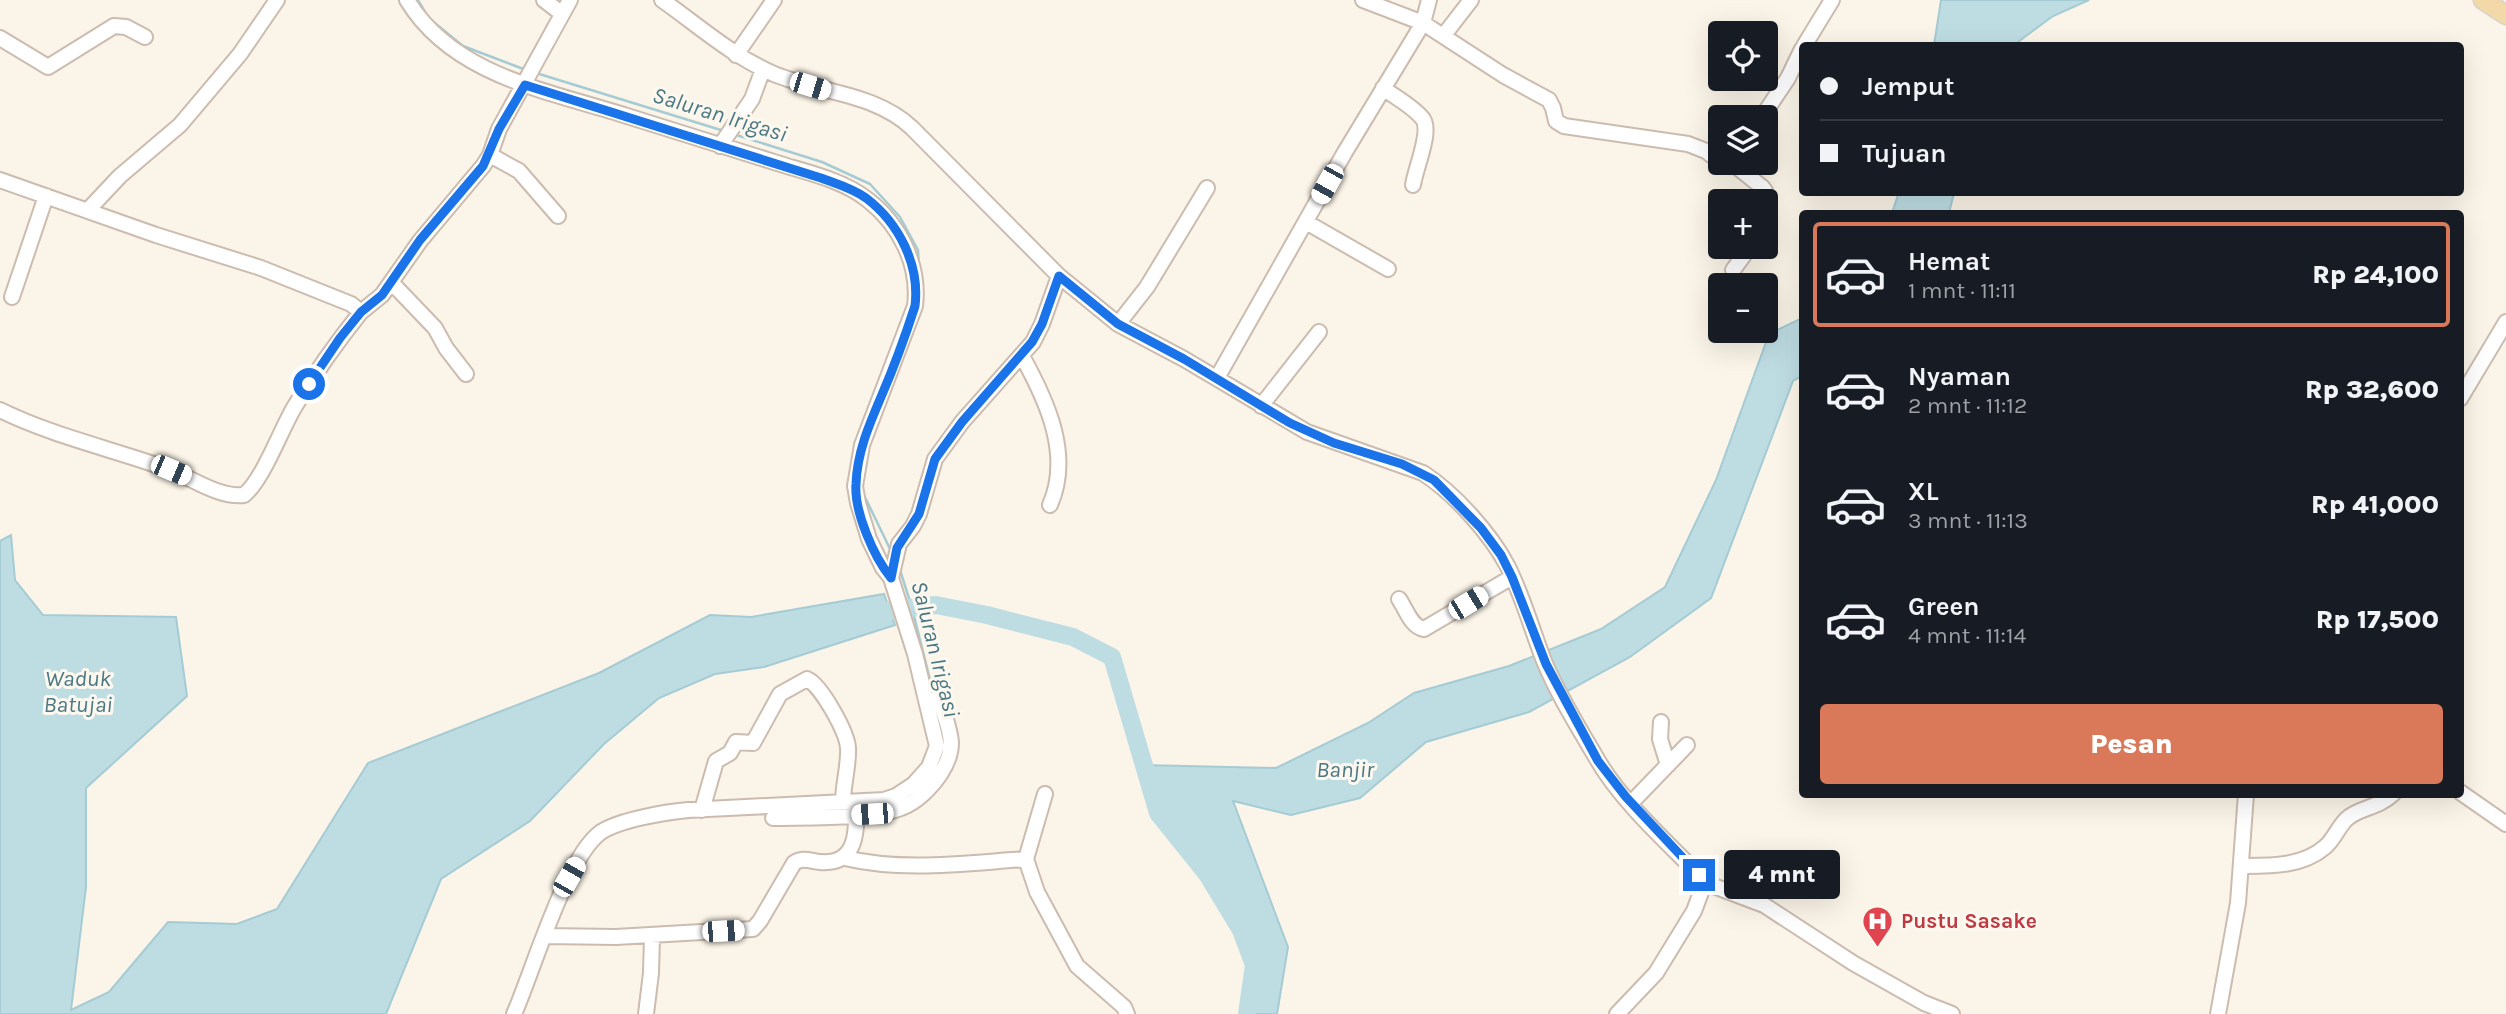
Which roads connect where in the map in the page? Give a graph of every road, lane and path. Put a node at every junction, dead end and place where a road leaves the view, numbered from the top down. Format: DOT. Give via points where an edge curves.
graph roads {
  1 [pos="277,0"];
  2 [pos="407,0"];
  3 [pos="544,0"];
  4 [pos="569,0"];
  5 [pos="662,0"];
  6 [pos="774,0"];
  7 [pos="1363,0"];
  8 [pos="1429,0"];
  9 [pos="1471,0"];
  10 [pos="1832,0"];
  11 [pos="2483,0"];
  12 [pos="561,13"];
  13 [pos="2506,15"];
  14 [pos="1423,23"];
  15 [pos="1444,35"];
  16 [pos="145,37"];
  17 [pos="0,38"];
  18 [pos="1806,42"];
  19 [pos="736,55"];
  20 [pos="1799,55"];
  21 [pos="763,69"];
  22 [pos="528,79"];
  23 [pos="1382,88"];
  24 [pos="1770,105"];
  25 [pos="720,146"];
  26 [pos="1708,152"];
  27 [pos="490,155"];
  28 [pos="1747,175"];
  29 [pos="0,180"];
  30 [pos="1413,185"];
  31 [pos="1207,188"];
  32 [pos="1764,189"];
  33 [pos="46,196"];
  34 [pos="88,210"];
  35 [pos="558,216"];
  36 [pos="1306,222"];
  37 [pos="1741,259"];
  38 [pos="1388,269"];
  39 [pos="1733,270"];
  40 [pos="1059,276"];
  41 [pos="391,282"];
  42 [pos="12,297"];
  43 [pos="361,312"];
  44 [pos="2506,322"];
  45 [pos="1118,324"];
  46 [pos="1319,332"];
  47 [pos="1022,356"];
  48 [pos="466,374"];
  49 [pos="1217,378"];
  50 [pos="2464,392"];
  51 [pos="1261,406"];
  52 [pos="0,410"];
  53 [pos="1050,505"];
  54 [pos="894,570"];
  55 [pos="1512,577"];
  56 [pos="1399,599"];
  57 [pos="938,696"];
  58 [pos="939,719"];
  59 [pos="1661,722"];
  60 [pos="1687,746"];
  61 [pos="1668,765"];
  62 [pos="1045,794"];
  63 [pos="2464,795"];
  64 [pos="2246,798"];
  65 [pos="2388,798"];
  66 [pos="1632,803"];
  67 [pos="854,807"];
  68 [pos="702,810"];
  69 [pos="773,818"];
  70 [pos="2506,824"];
  71 [pos="845,858"];
  72 [pos="1026,859"];
  73 [pos="2241,866"];
  74 [pos="1703,882"];
  75 [pos="548,936"];
  76 [pos="652,936"];
  77 [pos="513,1014"];
  78 [pos="646,1014"];
  79 [pos="1127,1014"];
  80 [pos="1617,1014"];
  81 [pos="1952,1014"];
  82 [pos="2218,1014"];
  1 -- 34 [label="street" via="240,54 180,125"];
  2 -- 22 [label="street" via="450,48 485,69"];
  3 -- 12 [label="street"];
  4 -- 12 [label="street"];
  5 -- 19 [label="street"];
  6 -- 19 [label="street"];
  7 -- 14 [label="street"];
  8 -- 14 [label="street"];
  9 -- 15 [label="street"];
  10 -- 18 [label="street"];
  11 -- 13 [label="main road"];
  12 -- 22 [label="street"];
  14 -- 15 [label="street"];
  14 -- 23 [label="street"];
  15 -- 26 [label="street" via="1549,100 1556,121 1564,126 1688,144"];
  16 -- 17 [label="street" via="114,26 48,67"];
  19 -- 21 [label="street"];
  20 -- 24 [label="street"];
  21 -- 25 [label="street" via="752,99"];
  21 -- 40 [label="street" via="893,112"];
  22 -- 25 [label="street"];
  22 -- 27 [label="street" via="499,129"];
  23 -- 30 [label="street" via="1425,123"];
  23 -- 36 [label="street"];
  25 -- 54 [label="street" via="855,191 876,207 909,253 916,283 915,306 862,445 855,486 869,539 883,568"];
  27 -- 35 [label="street" via="519,171"];
  27 -- 41 [label="street"];
  28 -- 32 [label="street"];
  29 -- 33 [label="street"];
  31 -- 45 [label="street" via="1147,287"];
  33 -- 34 [label="street"];
  33 -- 42 [label="street"];
  34 -- 43 [label="street" via="303,283"];
  36 -- 38 [label="street"];
  36 -- 49 [label="street"];
  37 -- 39 [label="street"];
  40 -- 45 [label="street"];
  40 -- 47 [label="street" via="1042,324"];
  41 -- 43 [label="street" via="380,298"];
  41 -- 48 [label="street" via="435,328"];
  43 -- 52 [label="street" via="294,407 256,481 244,495 223,493"];
  44 -- 50 [label="street"];
  45 -- 49 [label="street"];
  46 -- 51 [label="street"];
  47 -- 53 [label="street" via="1046,406 1058,448 1060,470"];
  47 -- 54 [label="street" via="942,449 915,523 901,541"];
  49 -- 51 [label="street"];
  51 -- 55 [label="street" via="1307,432 1434,480 1481,528"];
  54 -- 58 [label="street" via="915,654"];
  55 -- 56 [label="street" via="1424,629 1414,624"];
  55 -- 66 [label="street" via="1546,664 1598,761"];
  57 -- 58 [label="street"];
  58 -- 67 [label="street" via="936,753 922,776 891,799"];
  59 -- 61 [label="street" via="1660,739"];
  60 -- 61 [label="street"];
  61 -- 66 [label="street"];
  62 -- 72 [label="street"];
  63 -- 70 [label="street"];
  64 -- 73 [label="street"];
  65 -- 73 [label="street" via="2351,816 2327,846 2310,858"];
  66 -- 74 [label="street"];
  67 -- 68 [label="street"];
  67 -- 68 [label="street" via="848,745 822,693 807,679 780,694 753,743 736,742 730,753 716,761"];
  67 -- 69 [label="street"];
  67 -- 71 [label="street" via="853,844"];
  68 -- 75 [label="street" via="668,812 598,834 569,877"];
  71 -- 72 [label="street" via="898,866"];
  71 -- 76 [label="street" via="832,863 805,859 793,863 751,929"];
  72 -- 79 [label="street" via="1037,892 1077,966"];
  73 -- 82 [label="street"];
  74 -- 80 [label="street" via="1700,900 1656,973"];
  74 -- 81 [label="street" via="1764,905 1850,962"];
  75 -- 76 [label="street"];
  75 -- 77 [label="street"];
  76 -- 78 [label="street"];
}
